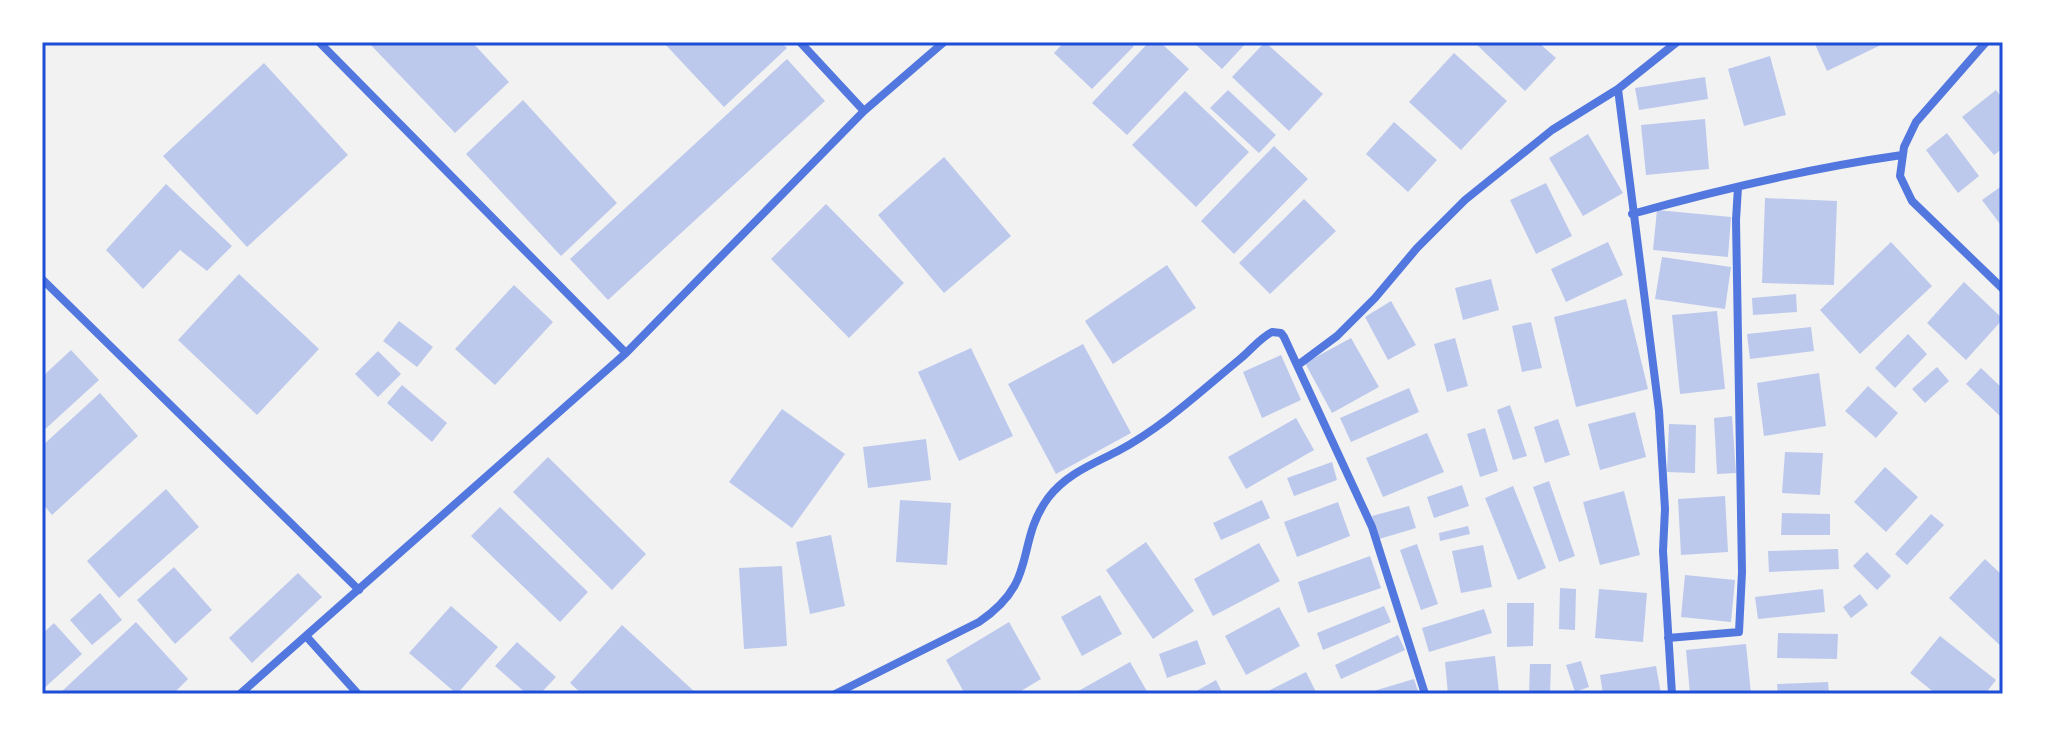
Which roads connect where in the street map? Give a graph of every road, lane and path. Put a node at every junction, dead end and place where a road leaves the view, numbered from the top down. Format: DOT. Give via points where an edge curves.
graph roads {
  1 [pos="319,42"];
  2 [pos="800,42"];
  3 [pos="944,42"];
  4 [pos="1677,42"];
  5 [pos="1986,42"];
  6 [pos="1618,89"];
  7 [pos="864,111"];
  8 [pos="1902,155"];
  9 [pos="1738,187"];
  10 [pos="1632,214"];
  11 [pos="42,279"];
  12 [pos="2003,289"];
  13 [pos="626,353"];
  14 [pos="1298,365"];
  15 [pos="359,590"];
  16 [pos="306,636"];
  17 [pos="1668,638"];
  18 [pos="240,694"];
  19 [pos="358,694"];
  20 [pos="835,694"];
  21 [pos="1425,694"];
  22 [pos="1672,694"];
  1 -- 13 [label="street"];
  2 -- 7 [label="street"];
  3 -- 7 [label="street"];
  4 -- 6 [label="street"];
  5 -- 8 [label="street" via="1916,122"];
  6 -- 10 [label="street"];
  6 -- 14 [label="street" via="1552,130 1465,200 1337,336"];
  7 -- 13 [label="street"];
  8 -- 9 [label="street"];
  8 -- 12 [label="street" via="1900,176 1912,201"];
  9 -- 10 [label="street"];
  9 -- 17 [label="street" via="1739,632"];
  10 -- 17 [label="street" via="1659,411"];
  11 -- 15 [label="street"];
  13 -- 15 [label="street"];
  14 -- 20 [label="street" via="1281,333 1265,336 1169,418 1057,488 1040,512 1017,585 999,609"];
  14 -- 21 [label="street" via="1372,527"];
  15 -- 16 [label="street"];
  16 -- 18 [label="street"];
  16 -- 19 [label="street"];
  17 -- 22 [label="street"];
}
